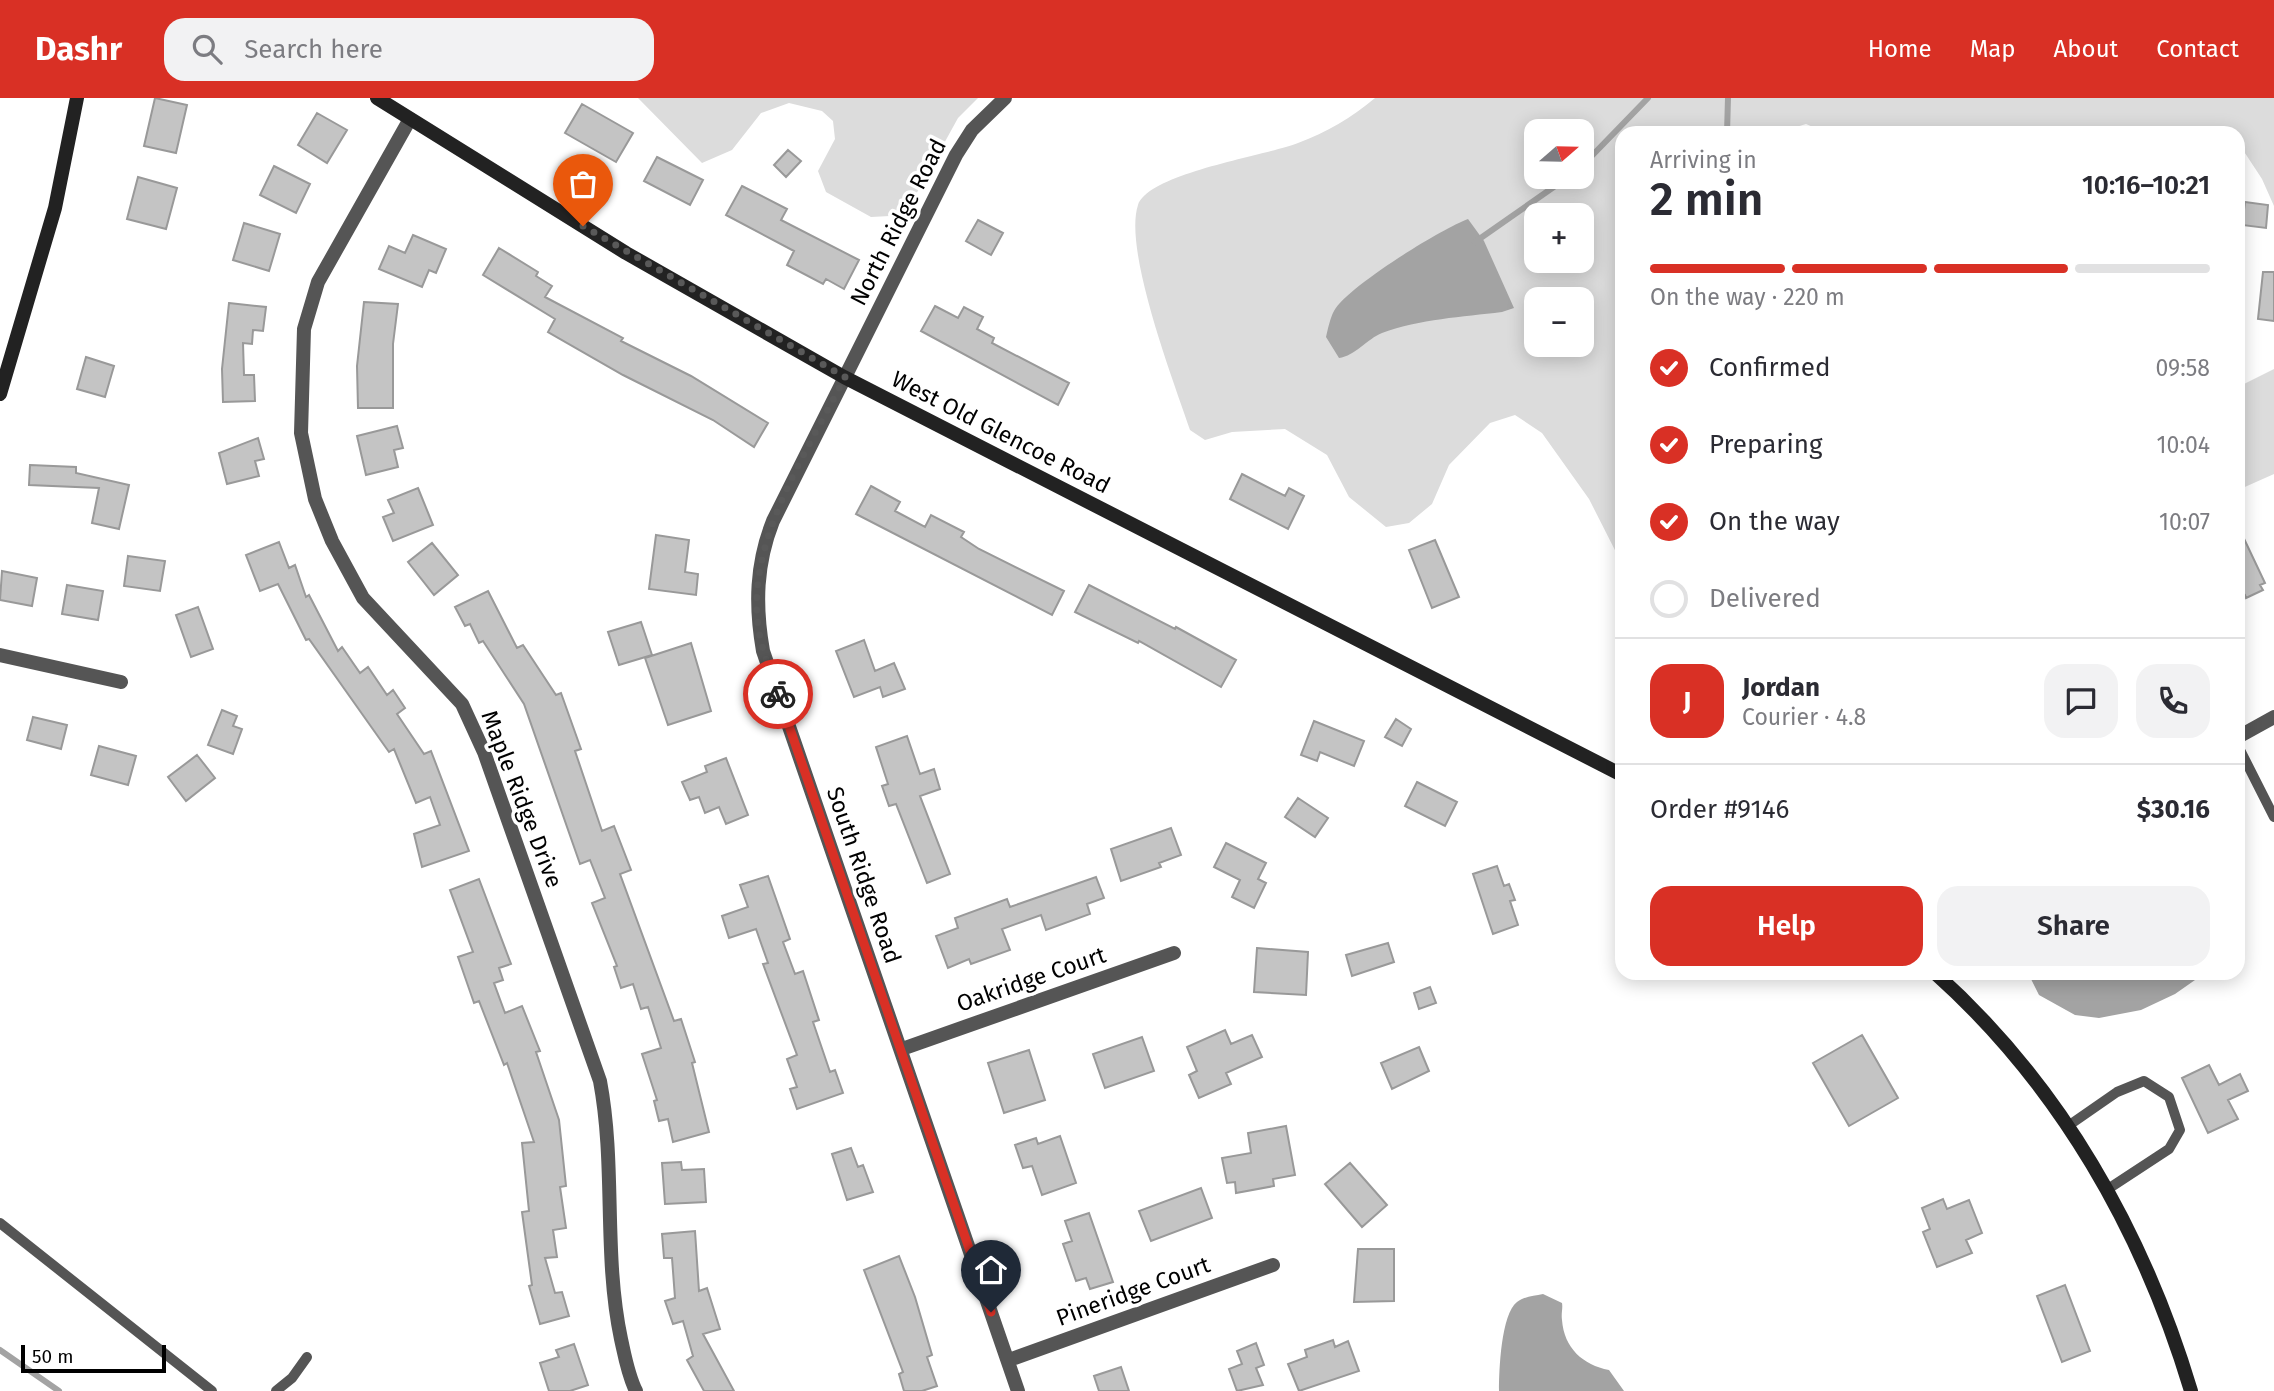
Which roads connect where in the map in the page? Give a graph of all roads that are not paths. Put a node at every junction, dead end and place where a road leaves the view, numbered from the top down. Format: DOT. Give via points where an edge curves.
graph roads {
  1 [pos="77,98"];
  2 [pos="377,98"];
  3 [pos="1005,98"];
  4 [pos="410,119"];
  5 [pos="845,377"];
  6 [pos="0,394"];
  7 [pos="0,655"];
  8 [pos="121,682"];
  9 [pos="2274,717"];
  10 [pos="2245,733"];
  11 [pos="2245,760"];
  12 [pos="1615,771"];
  13 [pos="2274,817"];
  14 [pos="1174,953"];
  15 [pos="1942,980"];
  16 [pos="902,1049"];
  17 [pos="2068,1126"];
  18 [pos="2108,1189"];
  19 [pos="0,1223"];
  20 [pos="1273,1265"];
  21 [pos="307,1357"];
  22 [pos="1009,1360"];
  23 [pos="212,1391"];
  24 [pos="276,1391"];
  25 [pos="636,1391"];
  26 [pos="1018,1391"];
  27 [pos="2191,1391"];
  1 -- 6 [label="street" via="55,208"];
  2 -- 4 [label="street, West Old Glencoe Road"];
  3 -- 5 [label="street, North Ridge Road" via="972,130 956,155"];
  4 -- 5 [label="street, West Old Glencoe Road" via="626,253"];
  4 -- 25 [label="street, Maple Ridge Drive" via="317,282 304,329 301,433 315,499 363,598 461,704 498,791 600,1081 608,1123 610,1252 617,1317 629,1378"];
  5 -- 12 [label="street, West Old Glencoe Road"];
  5 -- 16 [label="street, South Ridge Road" via="767,536 757,585 757,618 767,664"];
  7 -- 8 [label="street"];
  9 -- 10 [label="street"];
  11 -- 13 [label="lane"];
  14 -- 16 [label="street, Oakridge Court"];
  15 -- 17 [label="street" via="2007,1045"];
  16 -- 22 [label="street, South Ridge Road"];
  17 -- 18 [label="street"];
  17 -- 18 [label="lane" via="2117,1092 2144,1081 2169,1097 2180,1130 2169,1149"];
  18 -- 27 [label="street" via="2158,1295"];
  19 -- 23 [label="lane"];
  20 -- 22 [label="street, Pineridge Court"];
  21 -- 24 [label="lane"];
  22 -- 26 [label="street, South Ridge Road"];
}
